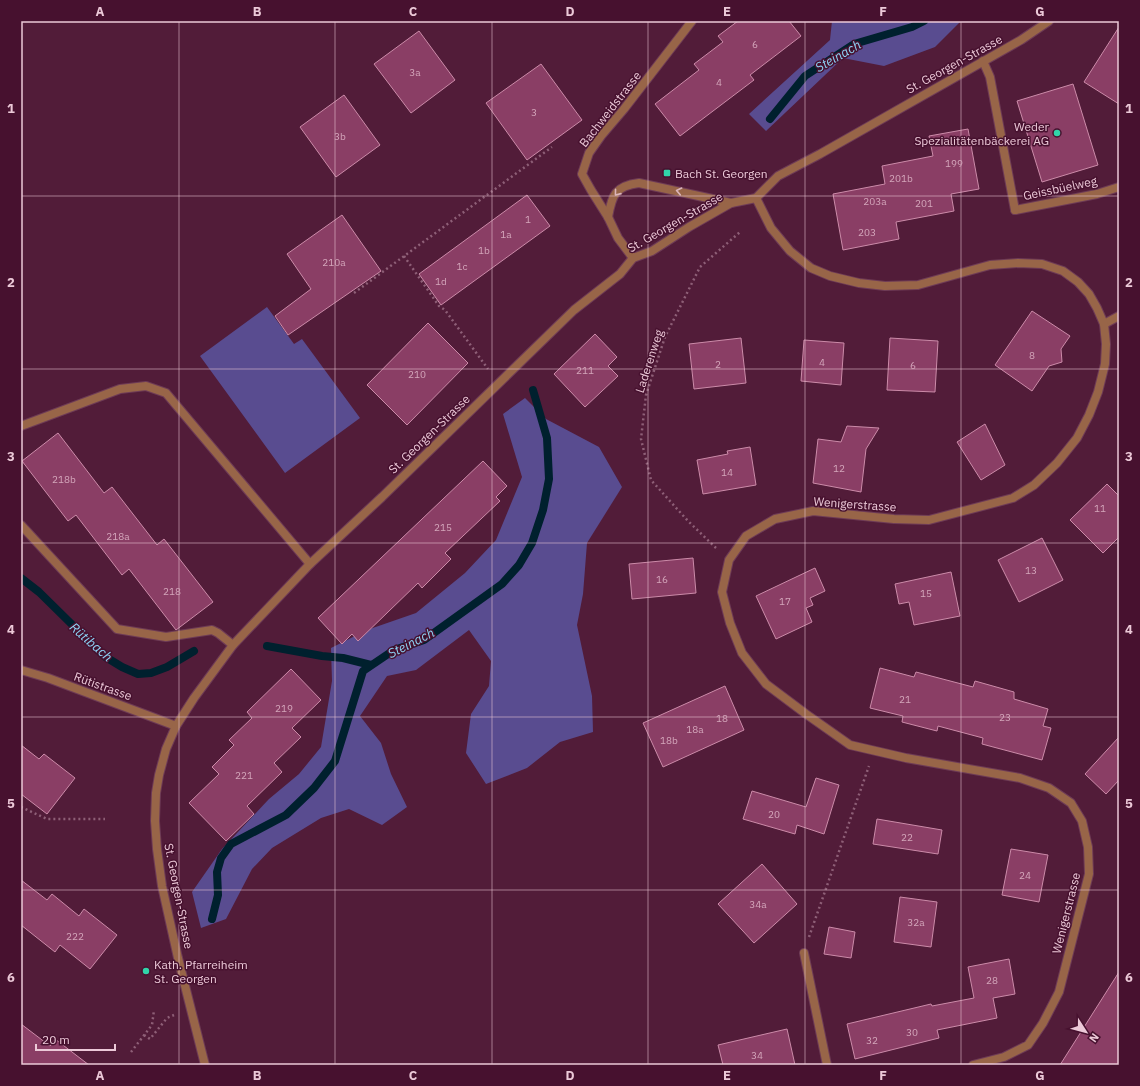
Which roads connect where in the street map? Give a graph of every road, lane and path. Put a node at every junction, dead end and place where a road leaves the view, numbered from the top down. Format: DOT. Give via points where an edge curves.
graph roads {
  1 [pos="692,21"];
  2 [pos="1049,21"];
  3 [pos="983,61"];
  4 [pos="552,147"];
  5 [pos="1119,187"];
  6 [pos="756,198"];
  7 [pos="731,203"];
  8 [pos="608,217"];
  9 [pos="740,232"];
  10 [pos="404,256"];
  11 [pos="633,258"];
  12 [pos="354,293"];
  13 [pos="1119,316"];
  14 [pos="1104,324"];
  15 [pos="488,369"];
  16 [pos="21,426"];
  17 [pos="21,525"];
  18 [pos="729,560"];
  19 [pos="310,564"];
  20 [pos="233,644"];
  21 [pos="21,670"];
  22 [pos="176,726"];
  23 [pos="874,750"];
  24 [pos="21,806"];
  25 [pos="105,819"];
  26 [pos="804,953"];
  27 [pos="154,1010"];
  28 [pos="175,1015"];
  29 [pos="144,1035"];
  30 [pos="131,1052"];
  31 [pos="205,1065"];
  32 [pos="827,1065"];
  33 [pos="973,1065"];
  1 -- 8 [label="street, Bachweidstrasse" via="589,153 582,174"];
  2 -- 3 [label="street, St. Georgen-Strasse"];
  3 -- 5 [label="street, Geissbüelweg" via="990,78 1015,210 1097,194"];
  3 -- 6 [label="street, St. Georgen-Strasse" via="778,176"];
  4 -- 10 [label="path"];
  6 -- 7 [label="street, St. Georgen-Strasse"];
  6 -- 14 [label="street, Wenigerstrasse" via="771,228 790,251 811,268 830,276 885,286 918,285 990,266 1042,264 1063,271 1078,282 1089,294"];
  7 -- 8 [label="street, one-way" via="639,183 624,186 613,195"];
  7 -- 11 [label="street, St. Georgen-Strasse" via="652,251"];
  8 -- 11 [label="street, Bachweidstrasse" via="618,238"];
  9 -- 18 [label="path, Laderenweg" via="700,267 665,337 646,395 641,439 650,480"];
  10 -- 12 [label="path"];
  10 -- 15 [label="path"];
  11 -- 19 [label="street, St. Georgen-Strasse" via="620,274 574,310"];
  13 -- 14 [label="street"];
  14 -- 18 [label="street, Wenigerstrasse" via="1105,364 1089,415 1057,463 1034,485 1013,498 929,520 813,511 775,518 746,536"];
  16 -- 19 [label="street" via="120,389 146,386 166,393"];
  17 -- 20 [label="street" via="117,629 166,637 212,630"];
  18 -- 23 [label="street, Wenigerstrasse" via="722,592 730,623 742,653 766,684 806,714 850,745"];
  19 -- 20 [label="street, St. Georgen-Strasse"];
  20 -- 22 [label="street, St. Georgen-Strasse"];
  21 -- 22 [label="street, Rütistrasse"];
  22 -- 31 [label="street, St. Georgen-Strasse" via="166,749 156,793 157,849 162,886 178,958"];
  23 -- 26 [label="path"];
  23 -- 33 [label="street, Wenigerstrasse" via="1020,778 1049,788 1071,803 1082,821 1088,847 1090,874 1059,992 1028,1045 1004,1057"];
  24 -- 25 [label="path" via="47,820"];
  26 -- 32 [label="street"];
  27 -- 29 [label="path" via="152,1025"];
  28 -- 29 [label="path" via="166,1018 150,1039"];
  29 -- 30 [label="path"];
}
